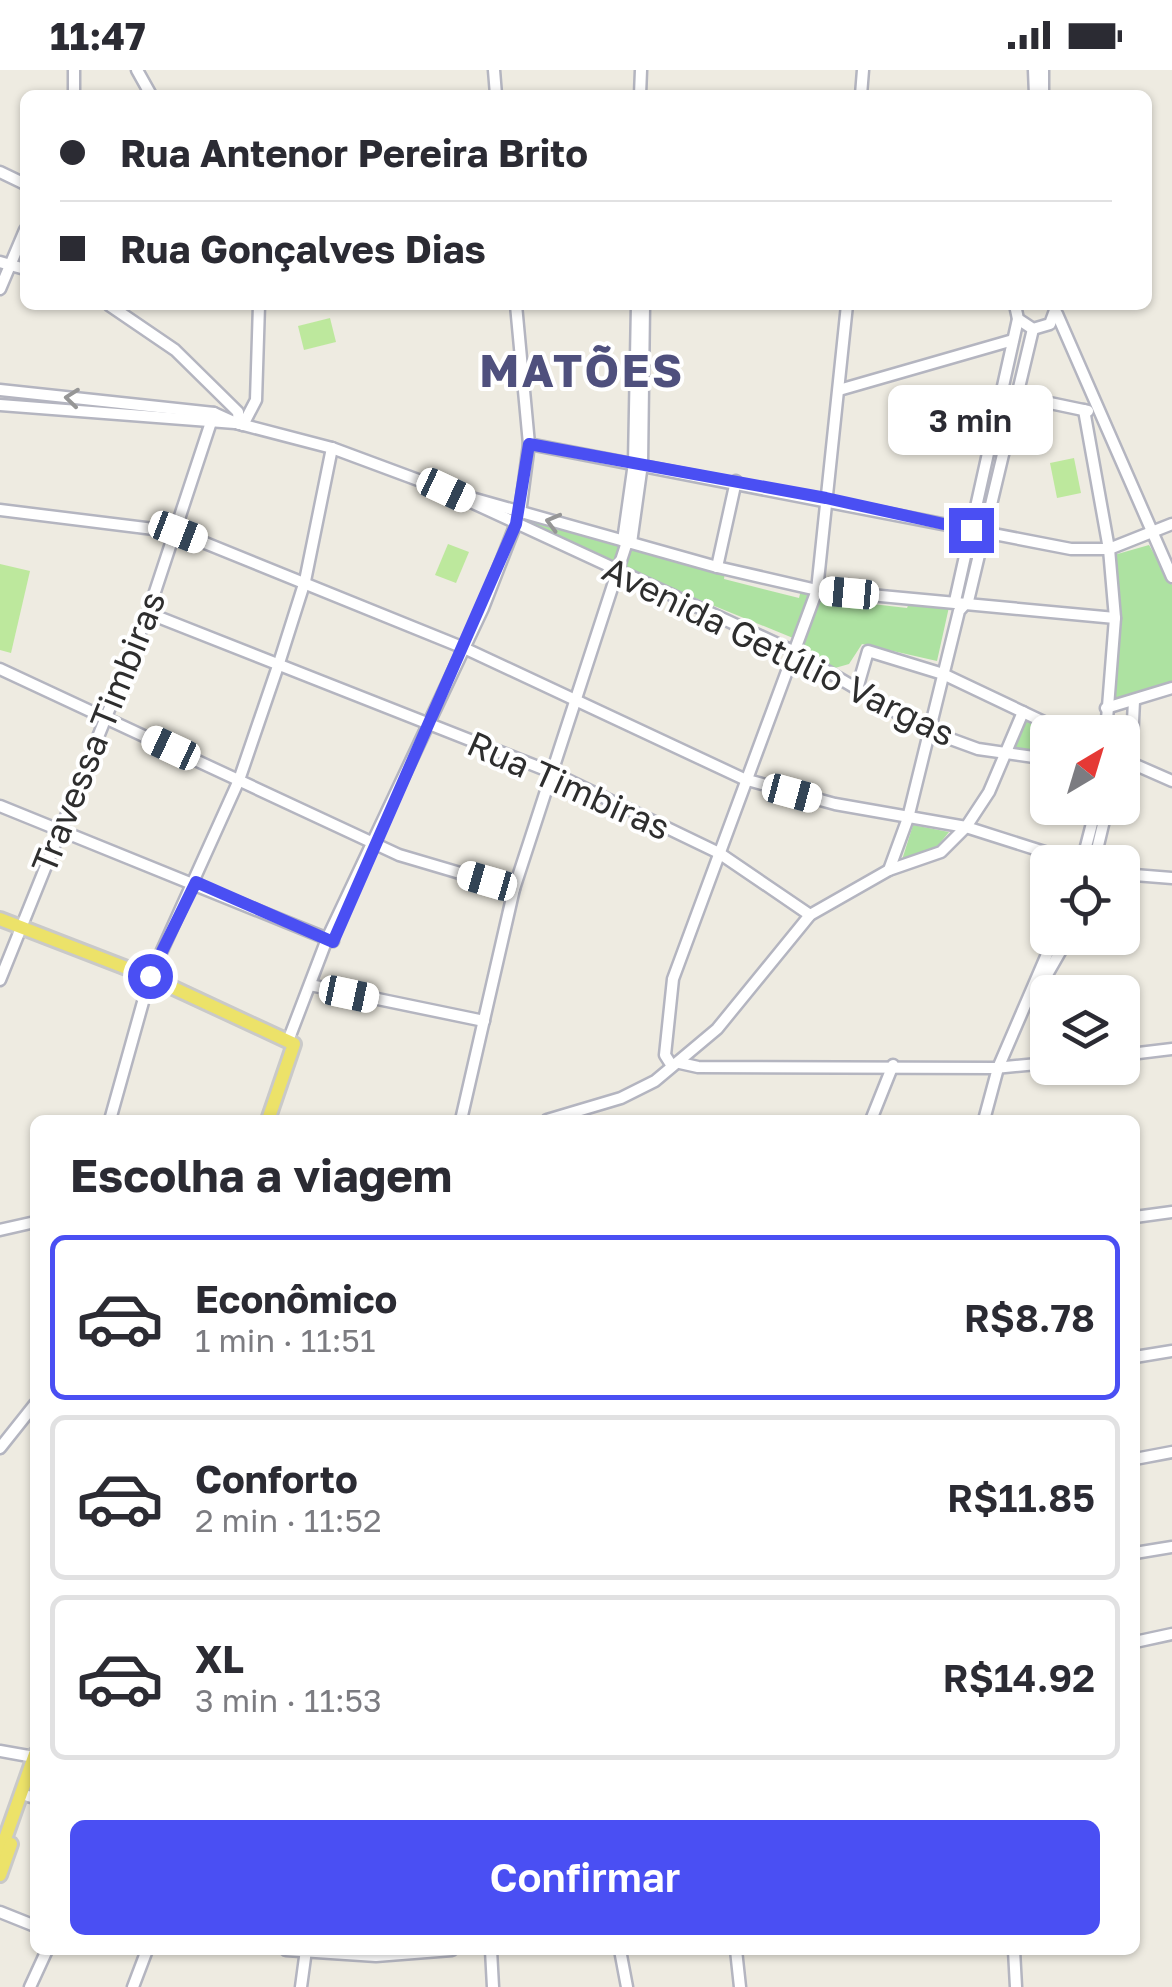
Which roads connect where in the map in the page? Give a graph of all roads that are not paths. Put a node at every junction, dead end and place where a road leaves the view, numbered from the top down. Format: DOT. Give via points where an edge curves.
graph roads {
  1 [pos="20,238"];
  2 [pos="4,263"];
  3 [pos="0,289"];
  4 [pos="116,310"];
  5 [pos="259,310"];
  6 [pos="516,310"];
  7 [pos="641,310"];
  8 [pos="847,310"];
  9 [pos="1016,310"];
  10 [pos="1057,310"];
  11 [pos="1057,310"];
  12 [pos="1018,319"];
  13 [pos="1033,329"];
  14 [pos="1012,340"];
  15 [pos="0,390"];
  16 [pos="839,390"];
  17 [pos="1001,392"];
  18 [pos="1016,396"];
  19 [pos="132,404"];
  20 [pos="0,405"];
  21 [pos="1084,410"];
  22 [pos="1100,412"];
  23 [pos="130,418"];
  24 [pos="214,419"];
  25 [pos="239,424"];
  26 [pos="529,444"];
  27 [pos="332,448"];
  28 [pos="638,463"];
  29 [pos="736,481"];
  30 [pos="826,498"];
  31 [pos="0,510"];
  32 [pos="518,519"];
  33 [pos="1172,524"];
  34 [pos="971,530"];
  35 [pos="178,532"];
  36 [pos="985,533"];
  37 [pos="1151,536"];
  38 [pos="627,542"];
  39 [pos="1109,549"];
  40 [pos="717,567"];
  41 [pos="620,571"];
  42 [pos="1172,577"];
  43 [pos="305,581"];
  44 [pos="817,590"];
  45 [pos="968,601"];
  46 [pos="957,606"];
  47 [pos="148,613"];
  48 [pos="1114,618"];
  49 [pos="464,648"];
  50 [pos="795,652"];
  51 [pos="279,664"];
  52 [pos="0,670"];
  53 [pos="942,674"];
  54 [pos="857,688"];
  55 [pos="1172,688"];
  56 [pos="575,698"];
  57 [pos="1134,701"];
  58 [pos="1106,708"];
  59 [pos="1023,712"];
  60 [pos="1030,715"];
  61 [pos="1106,715"];
  62 [pos="1132,715"];
  63 [pos="103,716"];
  64 [pos="430,723"];
  65 [pos="926,730"];
  66 [pos="1006,754"];
  67 [pos="1030,757"];
  68 [pos="1140,767"];
  69 [pos="551,772"];
  70 [pos="744,778"];
  71 [pos="239,780"];
  72 [pos="1172,782"];
  73 [pos="0,806"];
  74 [pos="908,818"];
  75 [pos="966,827"];
  76 [pos="58,828"];
  77 [pos="375,841"];
  78 [pos="1030,847"];
  79 [pos="719,852"];
  80 [pos="889,870"];
  81 [pos="1140,875"];
  82 [pos="1172,878"];
  83 [pos="196,882"];
  84 [pos="514,889"];
  85 [pos="810,915"];
  86 [pos="0,919"];
  87 [pos="19,926"];
  88 [pos="330,940"];
  89 [pos="1047,955"];
  90 [pos="1060,955"];
  91 [pos="150,976"];
  92 [pos="0,980"];
  93 [pos="313,986"];
  94 [pos="1027,1004"];
  95 [pos="484,1021"];
  96 [pos="291,1042"];
  97 [pos="1172,1049"];
  98 [pos="1140,1053"];
  99 [pos="676,1064"];
  100 [pos="892,1065"];
  101 [pos="1030,1065"];
  102 [pos="998,1068"];
  103 [pos="111,1115"];
  104 [pos="266,1115"];
  105 [pos="462,1115"];
  106 [pos="565,1115"];
  107 [pos="873,1115"];
  108 [pos="985,1115"];
  109 [pos="1172,1212"];
  110 [pos="1140,1215"];
  111 [pos="30,1223"];
  112 [pos="0,1230"];
  113 [pos="1172,1351"];
  114 [pos="1140,1356"];
  115 [pos="30,1410"];
  116 [pos="0,1420"];
  117 [pos="16,1428"];
  118 [pos="0,1448"];
  119 [pos="1172,1452"];
  120 [pos="1140,1458"];
  121 [pos="1172,1547"];
  122 [pos="1140,1552"];
  123 [pos="1172,1634"];
  124 [pos="1140,1641"];
  125 [pos="0,1751"];
  126 [pos="30,1755"];
  127 [pos="30,1770"];
  128 [pos="30,1803"];
  129 [pos="0,1852"];
  130 [pos="0,1875"];
  131 [pos="0,1912"];
  132 [pos="30,1924"];
  133 [pos="45,1955"];
  134 [pos="145,1955"];
  135 [pos="305,1955"];
  136 [pos="492,1955"];
  137 [pos="621,1955"];
  138 [pos="737,1955"];
  139 [pos="1014,1955"];
  140 [pos="30,1987"];
  141 [pos="133,1987"];
  142 [pos="301,1987"];
  143 [pos="493,1987"];
  144 [pos="626,1987"];
  145 [pos="740,1987"];
  146 [pos="1016,1987"];
  1 -- 2 [label="street"];
  2 -- 3 [label="street"];
  4 -- 25 [label="street" via="176,350 238,412"];
  5 -- 25 [label="street" via="256,400"];
  6 -- 26 [label="street"];
  7 -- 28 [label="street"];
  8 -- 16 [label="street"];
  9 -- 12 [label="street"];
  10 -- 13 [label="street" via="1050,324"];
  11 -- 22 [label="street"];
  12 -- 13 [label="street"];
  12 -- 14 [label="street"];
  13 -- 18 [label="street"];
  14 -- 16 [label="street"];
  14 -- 17 [label="street"];
  19 -- 15 [label="street, one-way"];
  16 -- 30 [label="street"];
  17 -- 18 [label="street"];
  17 -- 34 [label="street"];
  18 -- 21 [label="street"];
  18 -- 36 [label="street"];
  19 -- 23 [label="street"];
  19 -- 24 [label="street"];
  20 -- 23 [label="street"];
  21 -- 22 [label="street"];
  21 -- 39 [label="street"];
  22 -- 37 [label="street"];
  23 -- 24 [label="street"];
  24 -- 25 [label="street"];
  24 -- 35 [label="street, Travessa Timbiras"];
  25 -- 27 [label="street"];
  26 -- 28 [label="street"];
  26 -- 32 [label="street"];
  27 -- 32 [label="street"];
  27 -- 43 [label="street"];
  28 -- 29 [label="street"];
  28 -- 38 [label="street"];
  29 -- 30 [label="street"];
  29 -- 40 [label="street"];
  30 -- 34 [label="street"];
  30 -- 44 [label="street"];
  31 -- 35 [label="street"];
  38 -- 32 [label="street, one-way"];
  32 -- 41 [label="street, Avenida Getúlio Vargas"];
  32 -- 49 [label="street"];
  33 -- 37 [label="street"];
  34 -- 36 [label="street"];
  34 -- 46 [label="street"];
  35 -- 43 [label="street"];
  35 -- 47 [label="street, Travessa Timbiras"];
  36 -- 39 [label="street"];
  36 -- 45 [label="street"];
  37 -- 39 [label="street"];
  37 -- 42 [label="street"];
  38 -- 40 [label="street"];
  38 -- 41 [label="street"];
  39 -- 48 [label="street"];
  40 -- 44 [label="street"];
  41 -- 50 [label="street, Avenida Getúlio Vargas"];
  41 -- 56 [label="street"];
  43 -- 49 [label="street"];
  43 -- 51 [label="street"];
  44 -- 46 [label="street"];
  44 -- 50 [label="street"];
  45 -- 46 [label="street"];
  45 -- 48 [label="street"];
  46 -- 53 [label="street"];
  47 -- 51 [label="street, Rua Timbiras"];
  47 -- 63 [label="street, Travessa Timbiras"];
  48 -- 58 [label="street"];
  49 -- 56 [label="street"];
  49 -- 64 [label="street"];
  50 -- 54 [label="street, Avenida Getúlio Vargas"];
  50 -- 70 [label="street"];
  51 -- 64 [label="street, Rua Timbiras"];
  51 -- 71 [label="street"];
  52 -- 63 [label="street"];
  53 -- 54 [label="street" via="868,651"];
  53 -- 59 [label="street"];
  53 -- 65 [label="street"];
  54 -- 65 [label="street, Avenida Getúlio Vargas"];
  55 -- 57 [label="street"];
  56 -- 69 [label="street"];
  56 -- 70 [label="street"];
  57 -- 58 [label="street"];
  57 -- 62 [label="street"];
  58 -- 61 [label="street"];
  59 -- 60 [label="street"];
  59 -- 66 [label="street"];
  63 -- 71 [label="street"];
  63 -- 76 [label="street, Travessa Timbiras"];
  64 -- 69 [label="street, Rua Timbiras"];
  64 -- 77 [label="street"];
  65 -- 66 [label="street, Avenida Getúlio Vargas"];
  65 -- 74 [label="street"];
  66 -- 67 [label="street, Avenida Getúlio Vargas"];
  66 -- 75 [label="street"];
  68 -- 72 [label="street"];
  69 -- 79 [label="street, Rua Timbiras"];
  69 -- 84 [label="street"];
  70 -- 74 [label="street"];
  70 -- 79 [label="street"];
  71 -- 77 [label="street"];
  71 -- 83 [label="street"];
  73 -- 76 [label="street"];
  74 -- 75 [label="street"];
  74 -- 80 [label="street"];
  75 -- 78 [label="street"];
  75 -- 80 [label="street" via="941,852"];
  76 -- 83 [label="street"];
  76 -- 87 [label="street, Travessa Timbiras"];
  77 -- 84 [label="street"];
  77 -- 88 [label="street"];
  79 -- 85 [label="street, Rua Timbiras"];
  79 -- 99 [label="street" via="673,978 665,1056"];
  80 -- 85 [label="street"];
  81 -- 82 [label="street"];
  83 -- 88 [label="street"];
  83 -- 91 [label="street"];
  84 -- 95 [label="street"];
  85 -- 99 [label="street" via="731,1014"];
  86 -- 87 [label="main road"];
  87 -- 91 [label="main road"];
  87 -- 92 [label="street, Travessa Timbiras"];
  88 -- 93 [label="street"];
  89 -- 94 [label="street"];
  90 -- 94 [label="street"];
  91 -- 96 [label="main road"];
  91 -- 103 [label="street"];
  93 -- 95 [label="street"];
  93 -- 96 [label="street"];
  94 -- 102 [label="street"];
  95 -- 105 [label="street"];
  96 -- 104 [label="main road"];
  97 -- 98 [label="street"];
  99 -- 100 [label="street"];
  99 -- 106 [label="street" via="621,1098"];
  100 -- 102 [label="street"];
  100 -- 107 [label="street"];
  101 -- 102 [label="street"];
  102 -- 108 [label="street"];
  109 -- 110 [label="street"];
  111 -- 112 [label="street"];
  113 -- 114 [label="street"];
  115 -- 117 [label="street"];
  116 -- 117 [label="street"];
  117 -- 118 [label="street"];
  119 -- 120 [label="street"];
  121 -- 122 [label="street"];
  123 -- 124 [label="street"];
  125 -- 126 [label="street"];
  127 -- 129 [label="main road"];
  128 -- 130 [label="main road"];
  131 -- 132 [label="street"];
  133 -- 140 [label="street"];
  134 -- 141 [label="street"];
  135 -- 142 [label="street"];
  136 -- 143 [label="street"];
  137 -- 144 [label="street"];
  138 -- 145 [label="street"];
  139 -- 146 [label="street"];
}
